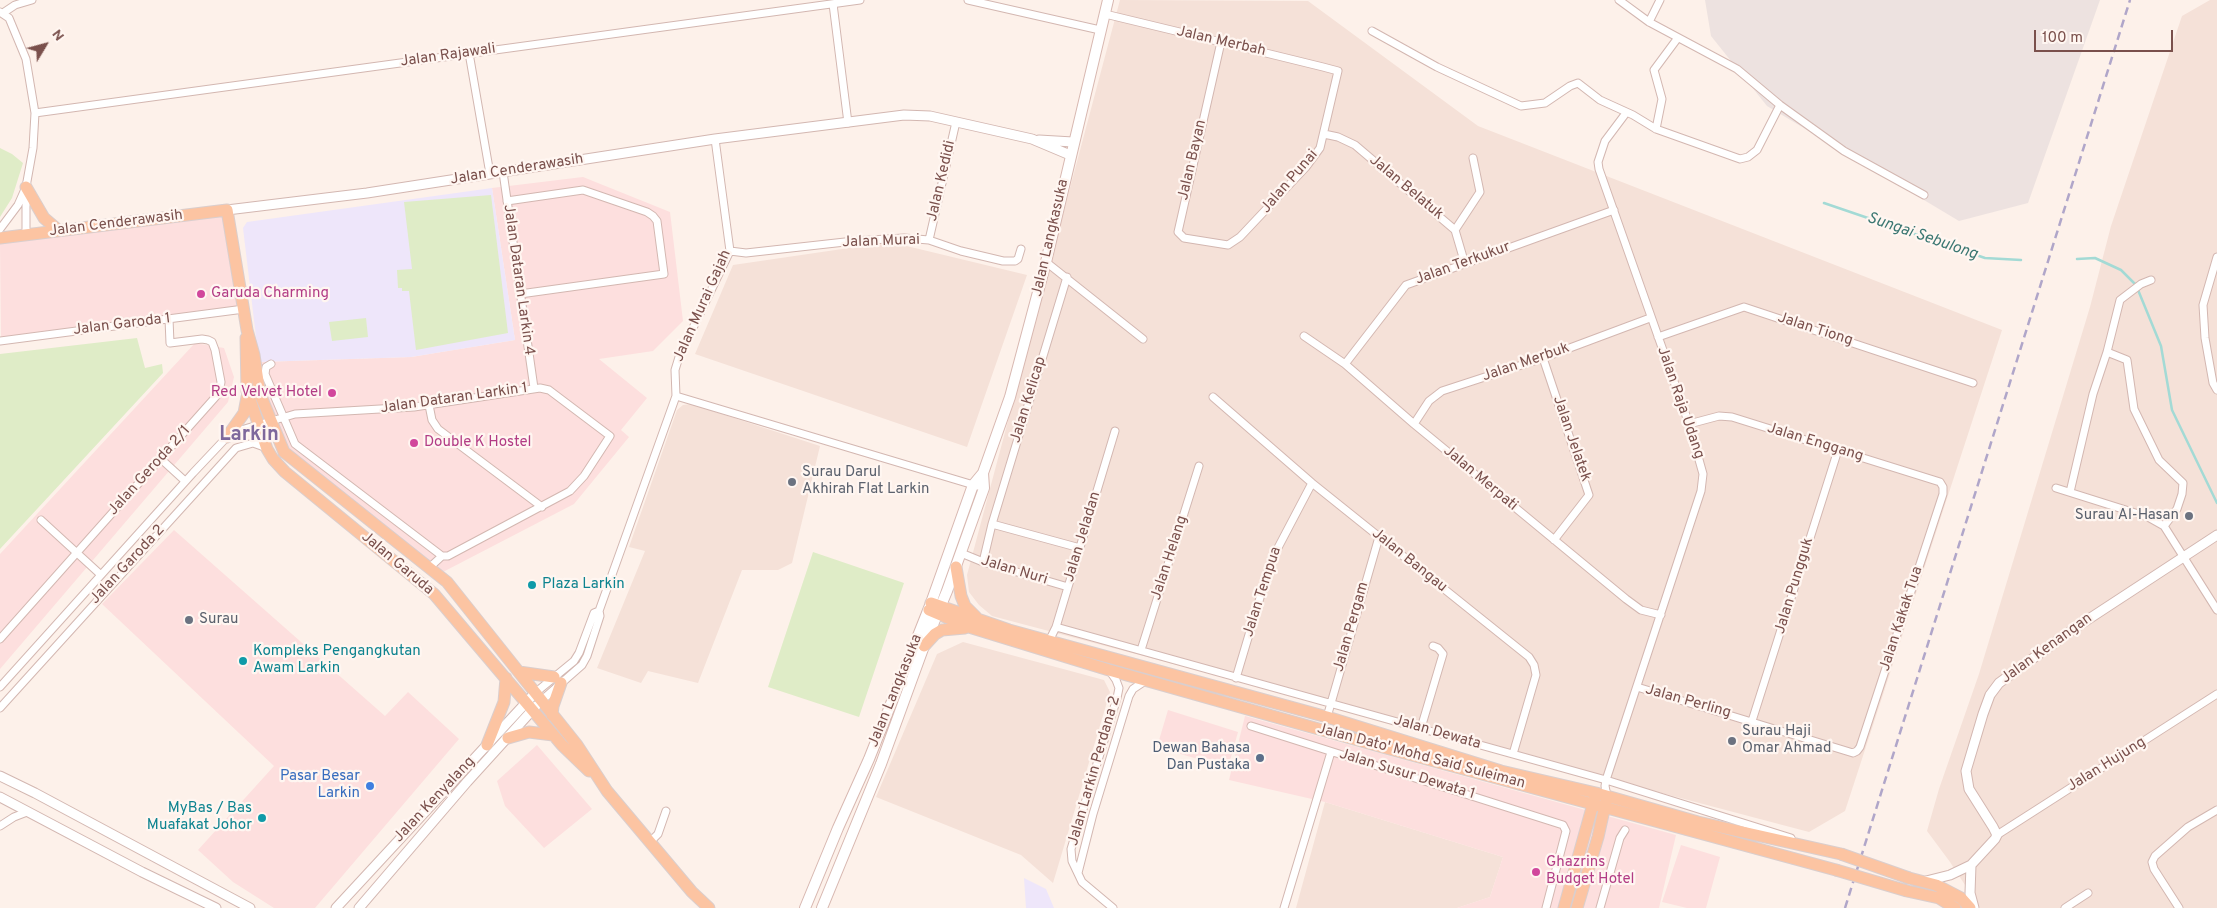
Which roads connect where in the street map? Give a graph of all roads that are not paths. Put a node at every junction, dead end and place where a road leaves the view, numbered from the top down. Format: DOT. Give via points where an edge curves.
graph roads {
  1 [pos="32,0"];
  2 [pos="860,0"];
  3 [pos="968,0"];
  4 [pos="1108,0"];
  5 [pos="1619,0"];
  6 [pos="1660,0"];
  7 [pos="833,4"];
  8 [pos="1,12"];
  9 [pos="1105,14"];
  10 [pos="1649,22"];
  11 [pos="1100,30"];
  12 [pos="1372,32"];
  13 [pos="1677,39"];
  14 [pos="1221,42"];
  15 [pos="469,54"];
  16 [pos="1338,71"];
  17 [pos="1780,106"];
  18 [pos="35,113"];
  19 [pos="1626,113"];
  20 [pos="956,122"];
  21 [pos="848,123"];
  22 [pos="1656,129"];
  23 [pos="1324,134"];
  24 [pos="1032,139"];
  25 [pos="715,140"];
  26 [pos="1073,142"];
  27 [pos="1070,155"];
  28 [pos="1473,158"];
  29 [pos="503,172"];
  30 [pos="490,174"];
  31 [pos="26,187"];
  32 [pos="1924,196"];
  33 [pos="507,201"];
  34 [pos="227,210"];
  35 [pos="1614,210"];
  36 [pos="0,229"];
  37 [pos="58,230"];
  38 [pos="1455,230"];
  39 [pos="26,234"];
  40 [pos="0,238"];
  41 [pos="929,240"];
  42 [pos="1222,245"];
  43 [pos="1021,248"];
  44 [pos="730,251"];
  45 [pos="2217,257"];
  46 [pos="1046,262"];
  47 [pos="1465,264"];
  48 [pos="1067,277"];
  49 [pos="2151,280"];
  50 [pos="520,294"];
  51 [pos="244,309"];
  52 [pos="169,318"];
  53 [pos="1650,318"];
  54 [pos="247,330"];
  55 [pos="1304,336"];
  56 [pos="1658,336"];
  57 [pos="1144,338"];
  58 [pos="0,341"];
  59 [pos="2107,352"];
  60 [pos="1543,358"];
  61 [pos="271,364"];
  62 [pos="1345,364"];
  63 [pos="1973,383"];
  64 [pos="534,388"];
  65 [pos="2217,390"];
  66 [pos="247,391"];
  67 [pos="676,396"];
  68 [pos="1213,397"];
  69 [pos="429,405"];
  70 [pos="283,416"];
  71 [pos="270,420"];
  72 [pos="258,424"];
  73 [pos="1414,424"];
  74 [pos="1689,424"];
  75 [pos="1115,432"];
  76 [pos="227,437"];
  77 [pos="267,448"];
  78 [pos="1838,450"];
  79 [pos="161,459"];
  80 [pos="1199,466"];
  81 [pos="983,473"];
  82 [pos="185,480"];
  83 [pos="1940,482"];
  84 [pos="1312,483"];
  85 [pos="973,484"];
  86 [pos="984,488"];
  87 [pos="2056,488"];
  88 [pos="2070,492"];
  89 [pos="542,507"];
  90 [pos="41,520"];
  91 [pos="992,524"];
  92 [pos="2164,526"];
  93 [pos="2217,535"];
  94 [pos="1379,537"];
  95 [pos="1554,540"];
  96 [pos="1080,548"];
  97 [pos="76,552"];
  98 [pos="961,553"];
  99 [pos="442,556"];
  100 [pos="2185,557"];
  101 [pos="982,562"];
  102 [pos="956,567"];
  103 [pos="429,568"];
  104 [pos="100,575"];
  105 [pos="1068,587"];
  106 [pos="934,608"];
  107 [pos="2217,610"];
  108 [pos="1661,614"];
  109 [pos="984,621"];
  110 [pos="969,627"];
  111 [pos="1056,627"];
  112 [pos="0,639"];
  113 [pos="1049,641"];
  114 [pos="924,646"];
  115 [pos="1433,646"];
  116 [pos="1141,650"];
  117 [pos="1109,670"];
  118 [pos="519,672"];
  119 [pos="506,678"];
  120 [pos="1236,678"];
  121 [pos="558,680"];
  122 [pos="1147,680"];
  123 [pos="0,687"];
  124 [pos="1637,687"];
  125 [pos="1235,692"];
  126 [pos="2217,694"];
  127 [pos="538,697"];
  128 [pos="1232,704"];
  129 [pos="1330,704"];
  130 [pos="529,707"];
  131 [pos="0,708"];
  132 [pos="552,715"];
  133 [pos="1327,717"];
  134 [pos="1752,721"];
  135 [pos="1251,726"];
  136 [pos="1421,728"];
  137 [pos="553,735"];
  138 [pos="508,738"];
  139 [pos="487,744"];
  140 [pos="1331,752"];
  141 [pos="1853,752"];
  142 [pos="1513,754"];
  143 [pos="1,776"];
  144 [pos="599,781"];
  145 [pos="1602,794"];
  146 [pos="0,798"];
  147 [pos="2217,810"];
  148 [pos="666,811"];
  149 [pos="27,812"];
  150 [pos="0,826"];
  151 [pos="1625,830"];
  152 [pos="1996,836"];
  153 [pos="650,842"];
  154 [pos="1814,848"];
  155 [pos="1971,865"];
  156 [pos="1078,873"];
  157 [pos="188,876"];
  158 [pos="1915,879"];
  159 [pos="182,891"];
  160 [pos="2088,893"];
  161 [pos="216,908"];
  162 [pos="250,908"];
  163 [pos="336,908"];
  164 [pos="359,908"];
  165 [pos="708,908"];
  166 [pos="805,908"];
  167 [pos="822,908"];
  168 [pos="1113,908"];
  169 [pos="1284,908"];
  170 [pos="1546,908"];
  171 [pos="1564,908"];
  172 [pos="1577,908"];
  173 [pos="1600,908"];
  174 [pos="1956,908"];
  175 [pos="1972,908"];
  176 [pos="2065,908"];
  177 [pos="2179,908"];
  1 -- 8 [label="street"];
  2 -- 7 [label="street, Jalan Rajawali"];
  3 -- 11 [label="street"];
  4 -- 9 [label="main road, Jalan Langkasuka"];
  5 -- 10 [label="street"];
  6 -- 10 [label="street"];
  7 -- 15 [label="street, Jalan Rajawali"];
  7 -- 21 [label="street"];
  8 -- 18 [label="street" via="9,18 26,59"];
  9 -- 11 [label="main road, Jalan Langkasuka"];
  9 -- 14 [label="street, Jalan Merbah"];
  10 -- 13 [label="street"];
  11 -- 26 [label="main road, Jalan Langkasuka"];
  12 -- 19 [label="street" via="1521,106 1545,103 1578,83 1600,100"];
  13 -- 17 [label="street" via="1737,69"];
  13 -- 22 [label="street" via="1654,70 1662,98"];
  14 -- 16 [label="street, Jalan Merbah"];
  14 -- 42 [label="street, Jalan Bayan" via="1178,232 1184,238"];
  15 -- 18 [label="street, Jalan Rajawali"];
  15 -- 30 [label="street"];
  16 -- 23 [label="street, Jalan Punai"];
  17 -- 22 [label="street" via="1757,150 1744,158"];
  17 -- 32 [label="street" via="1844,151"];
  18 -- 31 [label="street"];
  19 -- 22 [label="street"];
  19 -- 35 [label="street, Jalan Raja Udang" via="1605,141 1598,162"];
  20 -- 21 [label="street, Jalan Cenderawasih" via="904,115"];
  20 -- 24 [label="street, Jalan Cenderawasih"];
  20 -- 41 [label="street, Jalan Kedidi"];
  21 -- 25 [label="street, Jalan Cenderawasih"];
  23 -- 38 [label="street, Jalan Belatuk" via="1356,146"];
  23 -- 42 [label="street, Jalan Punai" via="1320,148 1306,167 1240,237 1233,243"];
  24 -- 26 [label="street, Jalan Cenderawasih"];
  24 -- 27 [label="street, Jalan Cenderawasih"];
  25 -- 29 [label="street, Jalan Cenderawasih"];
  25 -- 44 [label="street, Jalan Murai Gajah"];
  26 -- 27 [label="main road, Jalan Langkasuka"];
  27 -- 46 [label="main road, Jalan Langkasuka"];
  28 -- 38 [label="street" via="1480,192"];
  29 -- 30 [label="street, Jalan Cenderawasih"];
  29 -- 33 [label="street, Jalan Dataran Larkin 4"];
  30 -- 34 [label="street, Jalan Cenderawasih"];
  31 -- 36 [label="street" via="18,205"];
  31 -- 37 [label="main road" via="44,218"];
  31 -- 39 [label="street"];
  33 -- 50 [label="street, Jalan Dataran Larkin 4"];
  33 -- 50 [label="street" via="583,190 647,212 657,221 664,274"];
  34 -- 37 [label="main road, Jalan Cenderawasih"];
  34 -- 51 [label="main road, Jalan Garuda"];
  35 -- 47 [label="street, Jalan Terkukur"];
  35 -- 53 [label="street, Jalan Raja Udang"];
  37 -- 39 [label="main road, Jalan Cenderawasih"];
  38 -- 47 [label="street, Jalan Belatuk"];
  39 -- 40 [label="main road, Jalan Cenderawasih"];
  41 -- 43 [label="street, Jalan Murai" via="1003,261 1017,260"];
  41 -- 44 [label="street, Jalan Murai" via="904,238 746,253"];
  44 -- 67 [label="street, Jalan Murai Gajah" via="679,357 675,370"];
  45 -- 65 [label="street" via="2203,305 2205,338"];
  46 -- 48 [label="street"];
  46 -- 81 [label="main road, Jalan Langkasuka" via="1010,397"];
  47 -- 62 [label="street, Jalan Terkukur" via="1406,285"];
  48 -- 57 [label="street"];
  48 -- 91 [label="street, Jalan Kelicap"];
  49 -- 59 [label="street" via="2120,300"];
  50 -- 64 [label="street, Jalan Dataran Larkin 4"];
  51 -- 52 [label="street, Jalan Garoda 1"];
  51 -- 54 [label="main road, Jalan Garuda"];
  52 -- 58 [label="street, Jalan Garoda 1"];
  52 -- 79 [label="street, Jalan Geroda 2/1" via="170,344 212,342 221,382 220,393"];
  53 -- 56 [label="street, Jalan Raja Udang"];
  53 -- 60 [label="street, Jalan Merbuk"];
  54 -- 66 [label="main road, Jalan Garuda"];
  54 -- 71 [label="main road, Jalan Garuda" via="260,394"];
  55 -- 62 [label="street, Jalan Merpati"];
  56 -- 63 [label="street, Jalan Tiong" via="1744,307"];
  56 -- 74 [label="street, Jalan Raja Udang"];
  59 -- 88 [label="street" via="2092,394"];
  59 -- 92 [label="street" via="2127,360 2134,409 2159,460 2183,483 2176,509"];
  60 -- 73 [label="street, Jalan Merbuk" via="1442,391 1429,400"];
  60 -- 95 [label="street, Jalan Jelatek" via="1590,494"];
  61 -- 70 [label="street" via="266,367 265,374"];
  62 -- 73 [label="street, Jalan Merpati"];
  64 -- 69 [label="street, Jalan Dataran Larkin 1"];
  64 -- 89 [label="street, Jalan Dataran Larkin 1" via="549,390 610,436 574,487"];
  66 -- 72 [label="main road, Jalan Garuda"];
  66 -- 76 [label="main road" via="244,413"];
  67 -- 85 [label="street"];
  67 -- 121 [label="street, Jalan Murai Gajah" via="599,611 594,613 579,653"];
  68 -- 84 [label="street, Jalan Bangau"];
  69 -- 70 [label="street, Jalan Dataran Larkin 1"];
  69 -- 89 [label="street" via="438,429"];
  70 -- 71 [label="street, Jalan Dataran Larkin 1"];
  70 -- 99 [label="street" via="299,448"];
  71 -- 72 [label="street, Jalan Garoda 2"];
  71 -- 103 [label="main road, Jalan Garuda" via="284,452"];
  72 -- 76 [label="street, Jalan Garoda 2"];
  72 -- 77 [label="main road, Jalan Garuda"];
  73 -- 95 [label="street, Jalan Merpati"];
  74 -- 78 [label="street, Jalan Enggang" via="1719,416 1732,417"];
  74 -- 108 [label="street, Jalan Raja Udang" via="1703,474 1701,490"];
  75 -- 96 [label="street, Jalan Jeladan"];
  76 -- 82 [label="street, Jalan Garoda 2"];
  77 -- 119 [label="main road, Jalan Garuda" via="285,472 434,594"];
  77 -- 131 [label="street, Jalan Garoda 2" via="253,443 236,448"];
  78 -- 83 [label="street, Jalan Enggang"];
  78 -- 134 [label="street, Jalan Pungguk"];
  79 -- 82 [label="street"];
  79 -- 97 [label="street, Jalan Geroda 2/1"];
  80 -- 116 [label="street, Jalan Helang"];
  81 -- 85 [label="main road, Jalan Langkasuka"];
  81 -- 86 [label="main road, Jalan Langkasuka"];
  82 -- 104 [label="street, Jalan Garoda 2"];
  83 -- 141 [label="street, Jalan Kakak Tua" via="1943,487 1940,503 1860,747"];
  84 -- 94 [label="street, Jalan Bangau"];
  84 -- 120 [label="street, Jalan Tempua" via="1271,561"];
  85 -- 86 [label="street"];
  85 -- 106 [label="main road, Jalan Langkasuka"];
  86 -- 98 [label="main road, Jalan Langkasuka"];
  87 -- 88 [label="street"];
  88 -- 92 [label="street" via="2148,517"];
  89 -- 99 [label="street" via="448,556"];
  90 -- 97 [label="street"];
  91 -- 96 [label="street"];
  91 -- 101 [label="street, Jalan Kelicap"];
  92 -- 100 [label="street"];
  93 -- 100 [label="street, Jalan Kenangan"];
  94 -- 129 [label="street, Jalan Pergam"];
  94 -- 142 [label="street, Jalan Bangau" via="1534,665 1536,675"];
  95 -- 108 [label="street, Jalan Merpati" via="1641,610"];
  96 -- 105 [label="street, Jalan Jeladan"];
  97 -- 104 [label="street"];
  97 -- 112 [label="street, Jalan Geroda 2/1"];
  98 -- 101 [label="street, Jalan Nuri"];
  98 -- 102 [label="main road, Jalan Langkasuka"];
  99 -- 103 [label="street"];
  100 -- 107 [label="street"];
  100 -- 152 [label="street, Jalan Kenangan" via="2024,663 2006,676 1990,695 1973,743 1966,779"];
  101 -- 105 [label="street, Jalan Nuri"];
  102 -- 106 [label="main road, Jalan Langkasuka"];
  102 -- 109 [label="main road" via="958,585 966,606 972,615"];
  103 -- 118 [label="main road, Jalan Garuda" via="447,582"];
  104 -- 123 [label="street, Jalan Garoda 2"];
  105 -- 111 [label="street, Jalan Jeladan"];
  106 -- 109 [label="main road, Jalan Dato' Mohd Said Suleiman"];
  106 -- 110 [label="main road, Jalan Dato' Mohd Said Suleiman"];
  106 -- 114 [label="main road, Jalan Langkasuka"];
  106 -- 166 [label="main road, Jalan Langkasuka"];
  108 -- 124 [label="street, Jalan Raja Udang"];
  109 -- 113 [label="main road, Jalan Dato' Mohd Said Suleiman"];
  110 -- 114 [label="main road" via="942,630"];
  110 -- 117 [label="main road, Jalan Dato' Mohd Said Suleiman"];
  111 -- 113 [label="street, Jalan Jeladan"];
  111 -- 116 [label="street, Jalan Dewata"];
  113 -- 125 [label="main road, Jalan Dato' Mohd Said Suleiman"];
  114 -- 167 [label="main road, Jalan Langkasuka" via="881,764"];
  115 -- 136 [label="street" via="1443,654"];
  116 -- 120 [label="street, Jalan Dewata"];
  117 -- 122 [label="main road, Jalan Dato' Mohd Said Suleiman"];
  117 -- 156 [label="street, Jalan Larkin Perdana 2" via="1119,688 1071,849"];
  118 -- 121 [label="main road"];
  118 -- 127 [label="main road, Jalan Garuda"];
  119 -- 130 [label="main road, Jalan Garuda"];
  119 -- 139 [label="main road" via="504,702"];
  120 -- 129 [label="street, Jalan Dewata"];
  121 -- 127 [label="street, Jalan Murai Gajah"];
  121 -- 132 [label="main road"];
  122 -- 128 [label="main road, Jalan Dato' Mohd Said Suleiman"];
  122 -- 156 [label="street, Jalan Larkin Perdana 2" via="1133,689 1129,696"];
  124 -- 134 [label="street, Jalan Perling"];
  124 -- 145 [label="street, Jalan Raja Udang"];
  125 -- 128 [label="main road"];
  125 -- 133 [label="main road, Jalan Dato' Mohd Said Suleiman"];
  126 -- 152 [label="street, Jalan Hujung"];
  127 -- 130 [label="street, Jalan Kenyalang"];
  127 -- 132 [label="main road, Jalan Garuda"];
  128 -- 145 [label="main road, Jalan Dato' Mohd Said Suleiman"];
  129 -- 133 [label="street, Jalan Pergam"];
  129 -- 136 [label="street, Jalan Dewata"];
  130 -- 137 [label="main road, Jalan Garuda"];
  130 -- 138 [label="street, Jalan Kenyalang"];
  130 -- 139 [label="street, Jalan Kenyalang"];
  132 -- 144 [label="main road, Jalan Garuda" via="577,745"];
  133 -- 145 [label="main road, Jalan Dato' Mohd Said Suleiman" via="1501,771"];
  134 -- 141 [label="street, Jalan Perling"];
  135 -- 140 [label="street, Jalan Susur Dewata 1"];
  136 -- 142 [label="street, Jalan Dewata"];
  137 -- 138 [label="main road" via="529,732"];
  137 -- 144 [label="main road, Jalan Garuda"];
  138 -- 164 [label="street, Jalan Kenyalang"];
  139 -- 163 [label="street, Jalan Kenyalang"];
  140 -- 169 [label="street"];
  140 -- 170 [label="street, Jalan Susur Dewata 1" via="1563,825 1566,831"];
  142 -- 145 [label="street, Jalan Dewata"];
  143 -- 157 [label="street"];
  144 -- 153 [label="main road, Jalan Garuda"];
  145 -- 154 [label="main road, Jalan Dato' Mohd Said Suleiman" via="1698,822"];
  145 -- 154 [label="street, Jalan Dewata" via="1794,839"];
  145 -- 171 [label="main road"];
  145 -- 172 [label="main road" via="1598,837"];
  145 -- 174 [label="main road, Jalan Dato' Mohd Said Suleiman, bridge" via="1836,870 1939,898"];
  146 -- 149 [label="street"];
  147 -- 177 [label="street" via="2188,827 2152,862"];
  148 -- 153 [label="street" via="658,834"];
  149 -- 150 [label="street"];
  149 -- 159 [label="street"];
  151 -- 173 [label="street"];
  152 -- 155 [label="street"];
  153 -- 165 [label="main road, Jalan Garuda"];
  154 -- 158 [label="main road, Jalan Dato' Mohd Said Suleiman, bridge"];
  155 -- 158 [label="street" via="1936,880"];
  155 -- 175 [label="street"];
  156 -- 168 [label="street, Jalan Larkin Perdana 2" via="1090,891"];
  157 -- 159 [label="street"];
  157 -- 162 [label="street"];
  158 -- 175 [label="main road, Jalan Dato' Mohd Said Suleiman" via="1936,885"];
  159 -- 161 [label="street"];
  160 -- 176 [label="street"];
}
